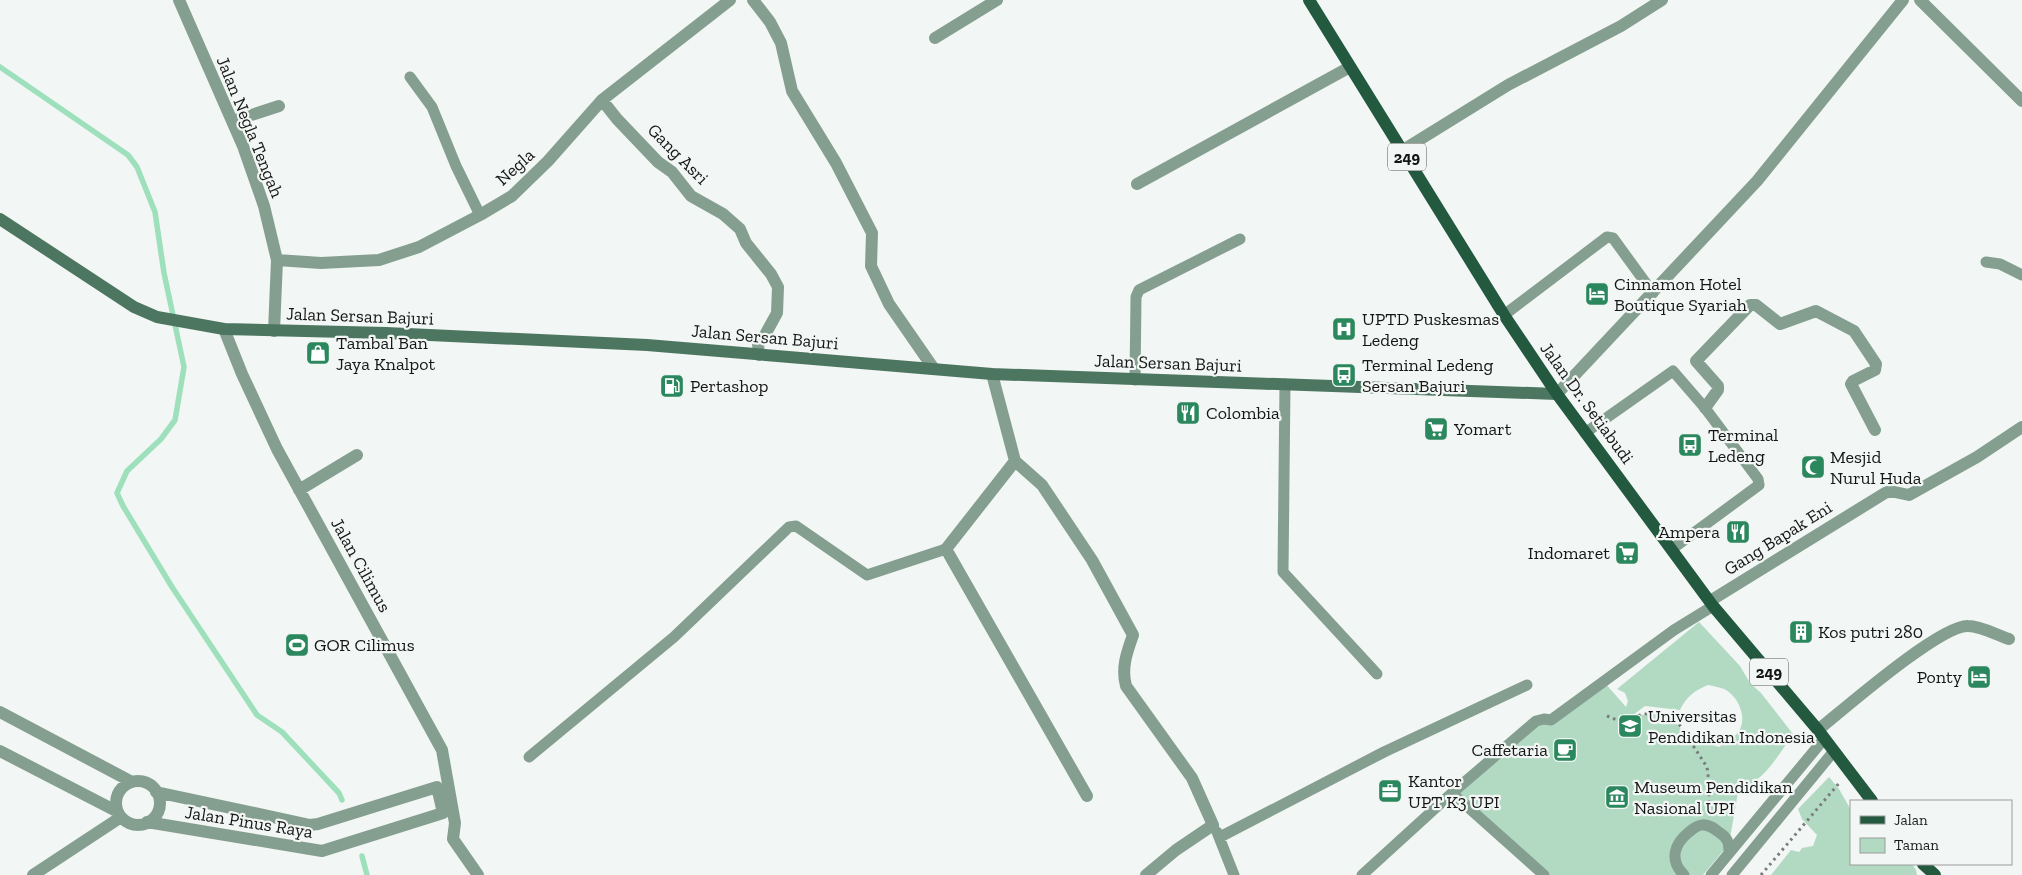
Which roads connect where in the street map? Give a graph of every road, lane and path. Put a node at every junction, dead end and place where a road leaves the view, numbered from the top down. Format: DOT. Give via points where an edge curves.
graph roads {
  1 [pos="180,0"];
  2 [pos="730,0"];
  3 [pos="753,0"];
  4 [pos="997,0"];
  5 [pos="1309,0"];
  6 [pos="1662,0"];
  7 [pos="1903,0"];
  8 [pos="1920,0"];
  9 [pos="935,38"];
  10 [pos="1350,67"];
  11 [pos="410,77"];
  12 [pos="602,100"];
  13 [pos="2022,101"];
  14 [pos="279,106"];
  15 [pos="233,121"];
  16 [pos="1403,150"];
  17 [pos="1137,184"];
  18 [pos="480,216"];
  19 [pos="0,219"];
  20 [pos="1240,239"];
  21 [pos="277,260"];
  22 [pos="1986,262"];
  23 [pos="2022,275"];
  24 [pos="1653,293"];
  25 [pos="1504,315"];
  26 [pos="224,329"];
  27 [pos="274,331"];
  28 [pos="760,354"];
  29 [pos="934,369"];
  30 [pos="992,374"];
  31 [pos="1135,380"];
  32 [pos="1286,384"];
  33 [pos="1556,394"];
  34 [pos="1705,408"];
  35 [pos="2022,427"];
  36 [pos="1874,430"];
  37 [pos="1586,433"];
  38 [pos="357,455"];
  39 [pos="1015,461"];
  40 [pos="299,490"];
  41 [pos="946,549"];
  42 [pos="1672,549"];
  43 [pos="1711,604"];
  44 [pos="2009,639"];
  45 [pos="1377,674"];
  46 [pos="1527,685"];
  47 [pos="0,712"];
  48 [pos="1607,716"];
  49 [pos="1821,735"];
  50 [pos="1834,751"];
  51 [pos="0,752"];
  52 [pos="529,757"];
  53 [pos="1849,771"];
  54 [pos="132,782"];
  55 [pos="156,792"];
  56 [pos="1452,793"];
  57 [pos="1087,796"];
  58 [pos="1871,800"];
  59 [pos="120,814"];
  60 [pos="147,822"];
  61 [pos="1213,825"];
  62 [pos="1709,825"];
  63 [pos="1220,838"];
  64 [pos="1729,853"];
  65 [pos="1924,865"];
  66 [pos="33,875"];
  67 [pos="478,875"];
  68 [pos="1146,875"];
  69 [pos="1234,875"];
  70 [pos="1362,875"];
  71 [pos="1544,875"];
  72 [pos="1684,875"];
  73 [pos="1711,875"];
  74 [pos="1732,875"];
  75 [pos="1761,875"];
  76 [pos="1935,875"];
  1 -- 15 [label="street, Jalan Negla Tengah"];
  2 -- 12 [label="street, Negla"];
  3 -- 29 [label="street" via="781,43 792,91 836,163 872,233 871,266 889,304"];
  4 -- 9 [label="street"];
  5 -- 10 [label="main road, Jalan Dr. Setiabudi / 249"];
  6 -- 16 [label="street" via="1621,26 1508,85"];
  7 -- 24 [label="street" via="1757,181"];
  8 -- 13 [label="street"];
  10 -- 16 [label="main road, Jalan Dr. Setiabudi / 249"];
  10 -- 17 [label="street"];
  11 -- 18 [label="lane" via="432,107"];
  12 -- 18 [label="street, Negla" via="548,162 512,196"];
  12 -- 28 [label="street, Gang Asri" via="691,196 723,214 740,229 746,243 771,274 778,287 777,313 758,342"];
  14 -- 15 [label="street"];
  15 -- 21 [label="street, Jalan Negla Tengah" via="264,206"];
  16 -- 25 [label="main road, Jalan Dr. Setiabudi / 249"];
  18 -- 21 [label="street, Negla" via="419,247 379,260 322,264"];
  19 -- 26 [label="main road, Jalan Sersan Bajuri" via="134,307 160,317"];
  20 -- 31 [label="lane" via="1138,290"];
  21 -- 27 [label="street, Jalan Negla Tengah"];
  22 -- 23 [label="lane" via="2000,264"];
  24 -- 25 [label="lane" via="1613,238 1608,237"];
  24 -- 33 [label="street"];
  25 -- 33 [label="main road, Jalan Dr. Setiabudi / 249"];
  26 -- 27 [label="main road, Jalan Sersan Bajuri"];
  26 -- 40 [label="street, Jalan Cilimus" via="265,424"];
  27 -- 28 [label="main road, Jalan Sersan Bajuri" via="647,345"];
  28 -- 29 [label="main road, Jalan Sersan Bajuri"];
  29 -- 30 [label="main road, Jalan Sersan Bajuri"];
  30 -- 31 [label="main road, Jalan Sersan Bajuri"];
  30 -- 39 [label="street"];
  31 -- 32 [label="main road, Jalan Sersan Bajuri"];
  32 -- 33 [label="main road, Jalan Sersan Bajuri"];
  32 -- 45 [label="lane" via="1283,572"];
  33 -- 37 [label="main road, Jalan Dr. Setiabudi / 249"];
  34 -- 36 [label="street" via="1718,386 1696,361 1750,305 1756,305 1780,324 1816,311 1854,331 1876,364 1875,370 1851,384"];
  34 -- 37 [label="lane" via="1671,371"];
  34 -- 42 [label="lane" via="1758,479 1759,485"];
  35 -- 43 [label="street, Gang Bapak Eni" via="1909,495 1885,493"];
  37 -- 42 [label="main road, Jalan Dr. Setiabudi / 249"];
  38 -- 40 [label="street"];
  39 -- 41 [label="street"];
  39 -- 61 [label="street" via="1042,485 1092,560 1133,634 1124,661 1126,686 1192,778"];
  40 -- 67 [label="street, Jalan Cilimus" via="442,750 455,823 453,839"];
  41 -- 52 [label="lane" via="867,575 796,526 789,527 674,637"];
  41 -- 57 [label="street"];
  42 -- 43 [label="main road, Jalan Dr. Setiabudi / 249"];
  43 -- 49 [label="main road, Jalan Dr. Setiabudi / 249"];
  43 -- 56 [label="lane" via="1551,720 1536,721"];
  44 -- 49 [label="street" via="1970,626 1946,633 1918,650"];
  46 -- 63 [label="lane" via="1384,752"];
  47 -- 54 [label="street, Jalan Pinus Raya"];
  48 -- 62 [label="path" via="1616,720 1650,713 1669,714 1677,722 1707,766"];
  49 -- 50 [label="main road, Jalan Dr. Setiabudi / 249"];
  49 -- 64 [label="lane"];
  50 -- 53 [label="main road, Jalan Dr. Setiabudi / 249"];
  50 -- 74 [label="lane"];
  51 -- 59 [label="street, Jalan Pinus Raya"];
  53 -- 58 [label="main road, Jalan Dr. Setiabudi / 249"];
  53 -- 75 [label="path"];
  54 -- 55 [label="street, Jalan Pinus Raya" via="146,782"];
  54 -- 59 [label="street" via="125,785 116,797"];
  55 -- 60 [label="street" via="158,809"];
  55 -- 60 [label="street, Jalan Pinus Raya" via="310,825 437,787 443,813 322,851"];
  56 -- 70 [label="lane"];
  56 -- 71 [label="lane"];
  59 -- 60 [label="street, Jalan Pinus Raya" via="133,824"];
  59 -- 66 [label="street"];
  61 -- 63 [label="lane"];
  61 -- 68 [label="street"];
  62 -- 64 [label="lane" via="1726,838"];
  62 -- 72 [label="lane" via="1696,827 1676,846 1676,863"];
  63 -- 69 [label="lane"];
  64 -- 73 [label="lane"];
  65 -- 76 [label="main road"];
}
